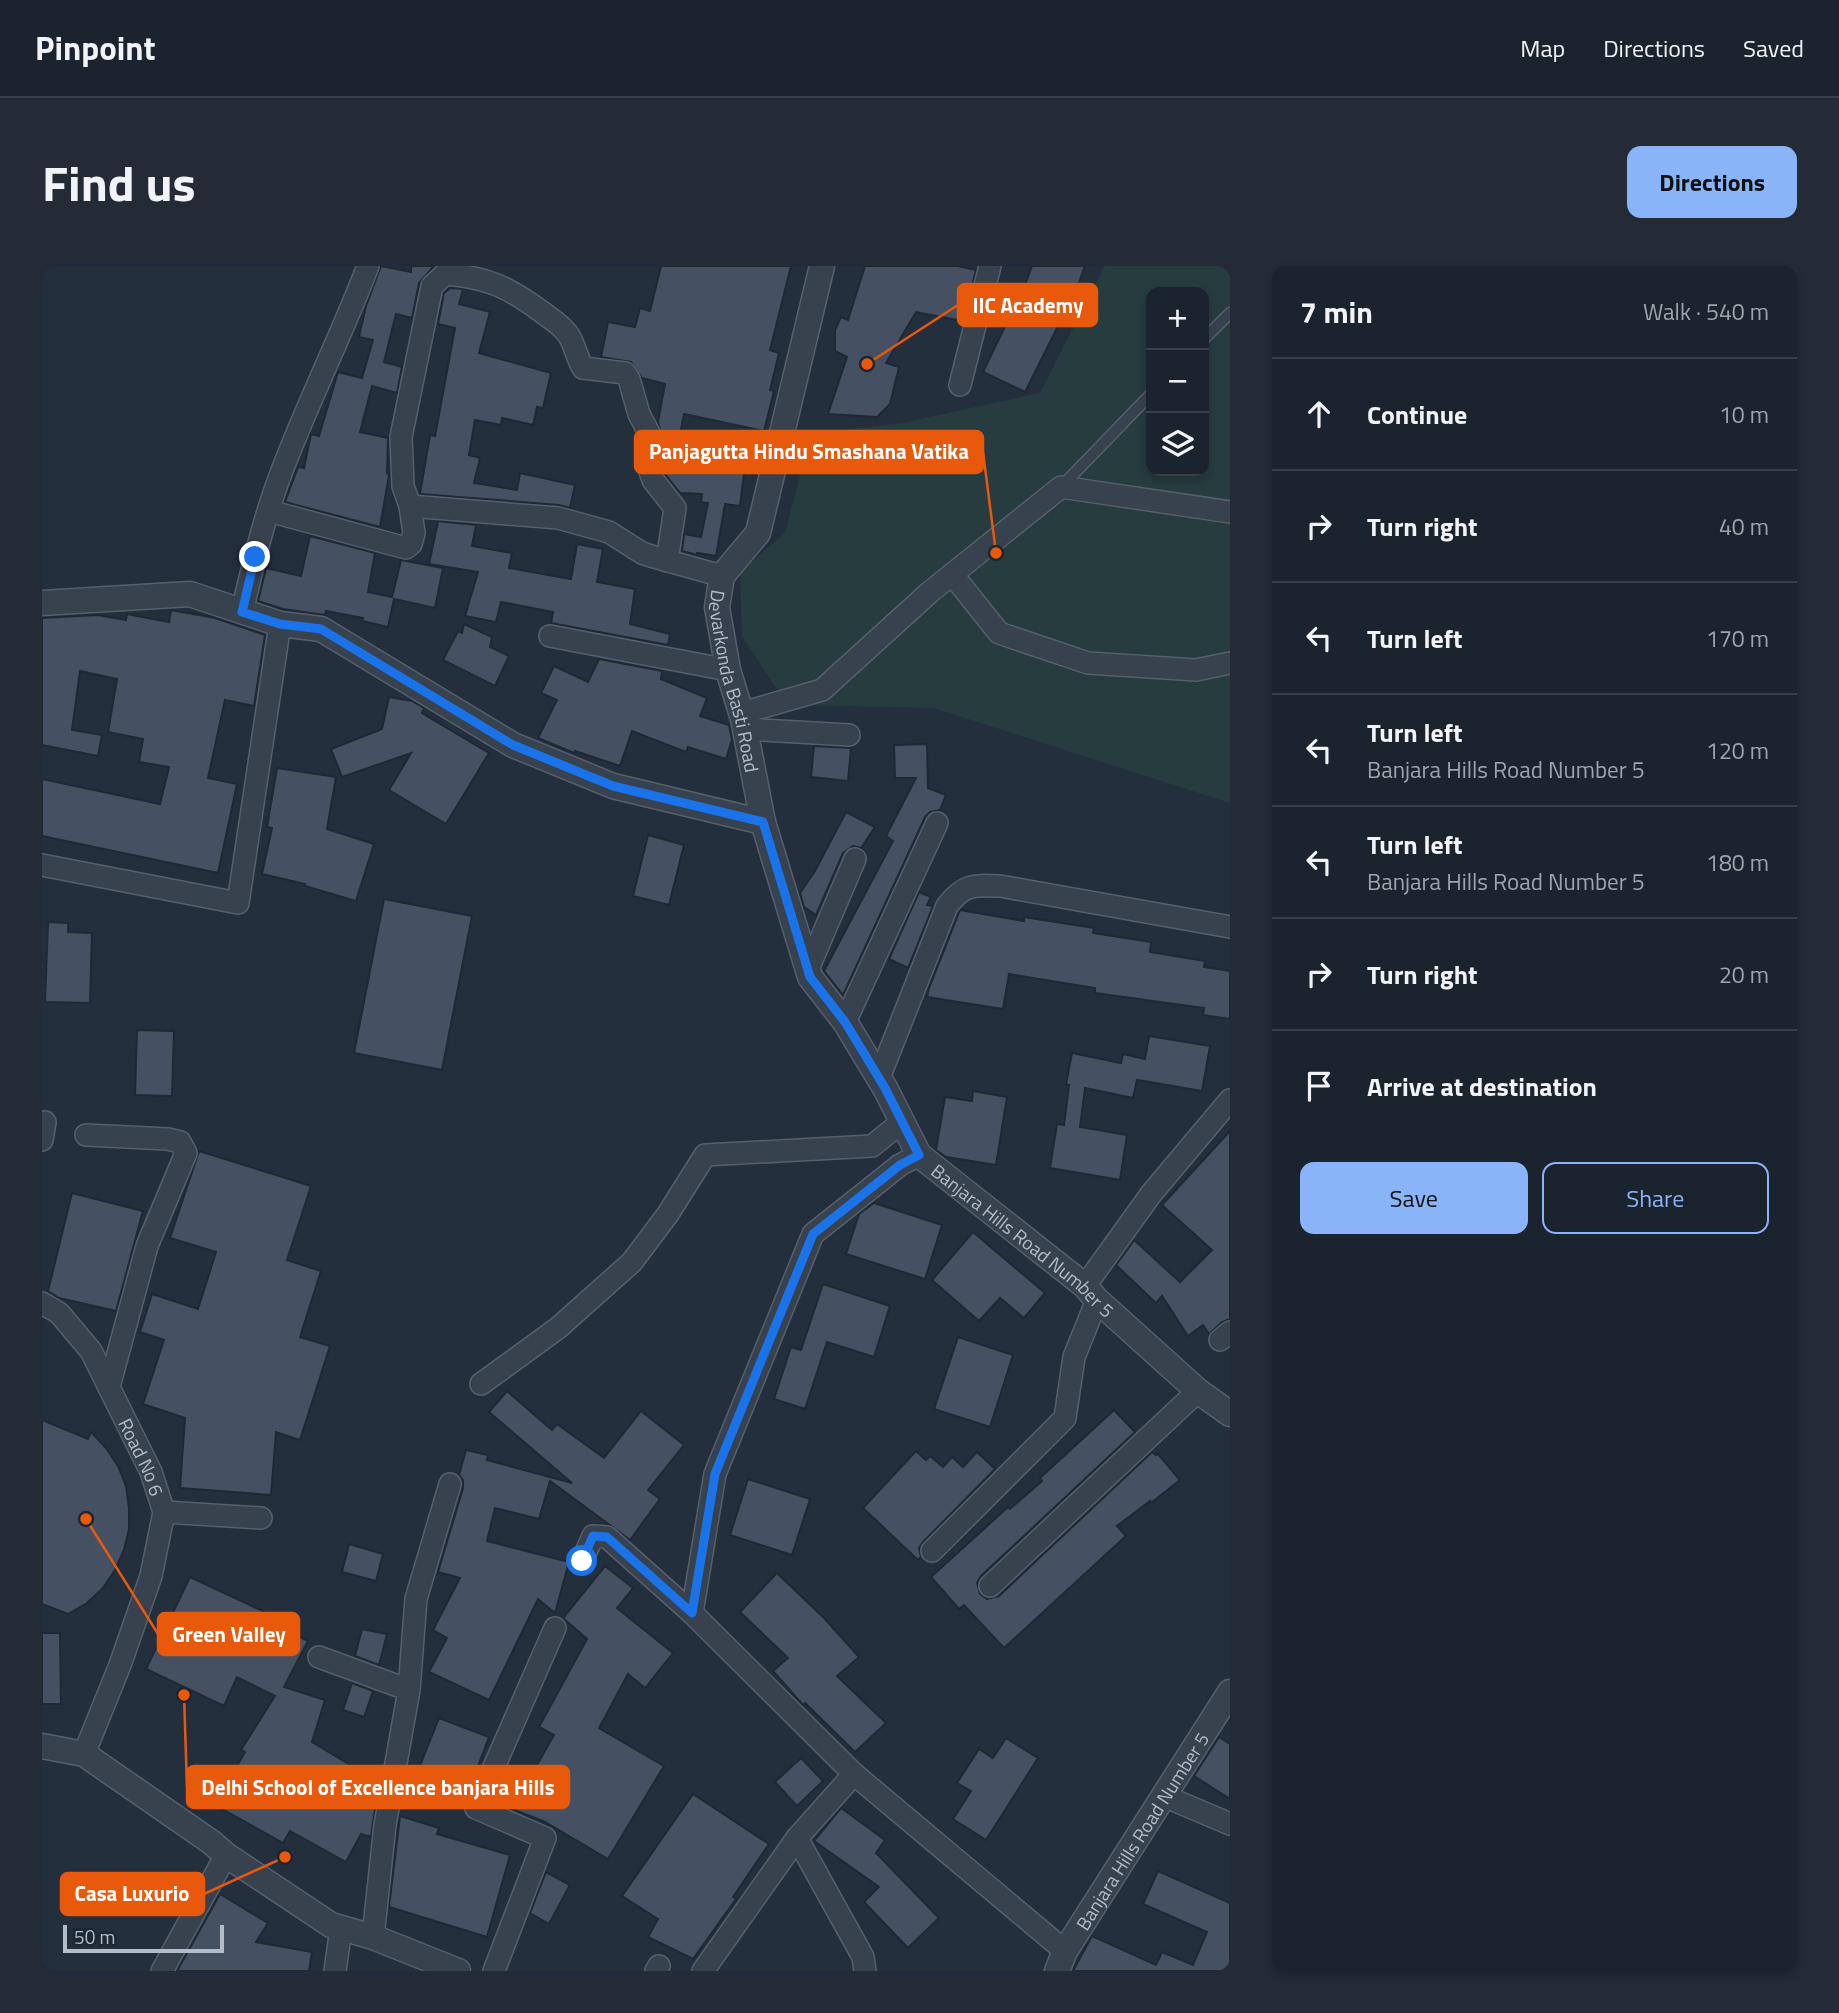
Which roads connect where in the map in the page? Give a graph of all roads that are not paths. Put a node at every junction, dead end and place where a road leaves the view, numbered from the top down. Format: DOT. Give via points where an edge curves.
graph roads {
  1 [pos="368,266"];
  2 [pos="822,266"];
  3 [pos="990,266"];
  4 [pos="1230,313"];
  5 [pos="1209,335"];
  6 [pos="960,386"];
  7 [pos="1146,399"];
  8 [pos="647,448"];
  9 [pos="774,464"];
  10 [pos="1061,487"];
  11 [pos="410,506"];
  12 [pos="269,511"];
  13 [pos="1230,512"];
  14 [pos="667,561"];
  15 [pos="952,574"];
  16 [pos="722,576"];
  17 [pos="42,603"];
  18 [pos="242,612"];
  19 [pos="280,624"];
  20 [pos="550,636"];
  21 [pos="1230,663"];
  22 [pos="728,670"];
  23 [pos="743,721"];
  24 [pos="849,735"];
  25 [pos="763,822"];
  26 [pos="937,823"];
  27 [pos="855,859"];
  28 [pos="42,865"];
  29 [pos="1230,928"];
  30 [pos="808,969"];
  31 [pos="845,1022"];
  32 [pos="882,1083"];
  33 [pos="1230,1100"];
  34 [pos="903,1121"];
  35 [pos="86,1135"];
  36 [pos="919,1155"];
  37 [pos="1091,1293"];
  38 [pos="42,1303"];
  39 [pos="481,1384"];
  40 [pos="109,1387"];
  41 [pos="1198,1391"];
  42 [pos="1230,1414"];
  43 [pos="450,1484"];
  44 [pos="164,1512"];
  45 [pos="261,1518"];
  46 [pos="932,1551"];
  47 [pos="582,1561"];
  48 [pos="990,1586"];
  49 [pos="692,1613"];
  50 [pos="555,1628"];
  51 [pos="319,1657"];
  52 [pos="409,1690"];
  53 [pos="1230,1692"];
  54 [pos="42,1746"];
  55 [pos="84,1754"];
  56 [pos="854,1774"];
  57 [pos="1164,1796"];
  58 [pos="1230,1824"];
  59 [pos="797,1838"];
  60 [pos="226,1855"];
  61 [pos="341,1928"];
  62 [pos="373,1937"];
  63 [pos="1061,1961"];
  64 [pos="162,1971"];
  65 [pos="335,1971"];
  66 [pos="458,1971"];
  67 [pos="494,1971"];
  68 [pos="703,1971"];
  69 [pos="865,1971"];
  1 -- 12 [label="street" via="286,459"];
  2 -- 9 [label="street, Devarkonda Basti Road"];
  3 -- 6 [label="street"];
  4 -- 5 [label="lane"];
  7 -- 10 [label="lane"];
  8 -- 9 [label="street"];
  8 -- 11 [label="street" via="649,433 625,373 583,368 570,335 517,293 485,279 445,274 432,286 401,437 403,486"];
  8 -- 14 [label="street" via="653,480 675,508"];
  9 -- 16 [label="street, Devarkonda Basti Road" via="758,533"];
  10 -- 13 [label="street"];
  10 -- 15 [label="street"];
  11 -- 12 [label="street" via="414,533 406,548"];
  11 -- 14 [label="street" via="558,518 609,532 642,553"];
  12 -- 18 [label="street"];
  14 -- 16 [label="street"];
  15 -- 21 [label="street" via="999,633 1087,663 1196,670"];
  15 -- 23 [label="street" via="822,690"];
  16 -- 22 [label="street, Devarkonda Basti Road" via="717,607"];
  17 -- 18 [label="street" via="190,594"];
  18 -- 19 [label="street"];
  19 -- 25 [label="street" via="321,629 513,745 613,786"];
  19 -- 28 [label="street" via="238,903"];
  20 -- 22 [label="street"];
  22 -- 23 [label="street, Devarkonda Basti Road"];
  23 -- 24 [label="street"];
  23 -- 25 [label="street, Devarkonda Basti Road"];
  25 -- 30 [label="street, Banjara Hills Road Number 5"];
  26 -- 31 [label="street"];
  27 -- 30 [label="street"];
  29 -- 32 [label="street" via="999,886 976,885 958,892 947,906"];
  30 -- 31 [label="street, Banjara Hills Road Number 5"];
  31 -- 32 [label="street, Banjara Hills Road Number 5"];
  32 -- 34 [label="street, Banjara Hills Road Number 5"];
  33 -- 37 [label="street" via="1151,1194"];
  34 -- 36 [label="street, Banjara Hills Road Number 5"];
  34 -- 39 [label="street" via="872,1146 705,1155 632,1262 558,1328"];
  35 -- 40 [label="street" via="167,1139 180,1142 186,1153 147,1246"];
  36 -- 37 [label="street, Banjara Hills Road Number 5"];
  36 -- 49 [label="street" via="813,1234 715,1474"];
  37 -- 41 [label="street, Banjara Hills Road Number 5"];
  37 -- 46 [label="street" via="1074,1357 1065,1418"];
  38 -- 40 [label="street, Road No 6" via="58,1313 91,1351"];
  40 -- 44 [label="street, Road No 6" via="151,1472"];
  41 -- 42 [label="street, Banjara Hills Road Number 5"];
  41 -- 48 [label="street"];
  43 -- 52 [label="street" via="416,1599"];
  44 -- 45 [label="street"];
  44 -- 55 [label="street, Road No 6" via="151,1576"];
  47 -- 49 [label="street" via="593,1536 607,1537"];
  49 -- 56 [label="street"];
  50 -- 67 [label="street" via="476,1808 545,1838"];
  51 -- 52 [label="street"];
  52 -- 62 [label="street" via="385,1825"];
  53 -- 57 [label="street, Banjara Hills Road Number 5"];
  54 -- 55 [label="street"];
  55 -- 60 [label="street"];
  56 -- 59 [label="street"];
  56 -- 63 [label="street"];
  57 -- 58 [label="street"];
  57 -- 63 [label="street, Banjara Hills Road Number 5"];
  59 -- 68 [label="street"];
  59 -- 69 [label="street" via="863,1957"];
  60 -- 61 [label="street"];
  60 -- 64 [label="street"];
  61 -- 62 [label="street"];
  61 -- 65 [label="street"];
  62 -- 66 [label="street"];
}
